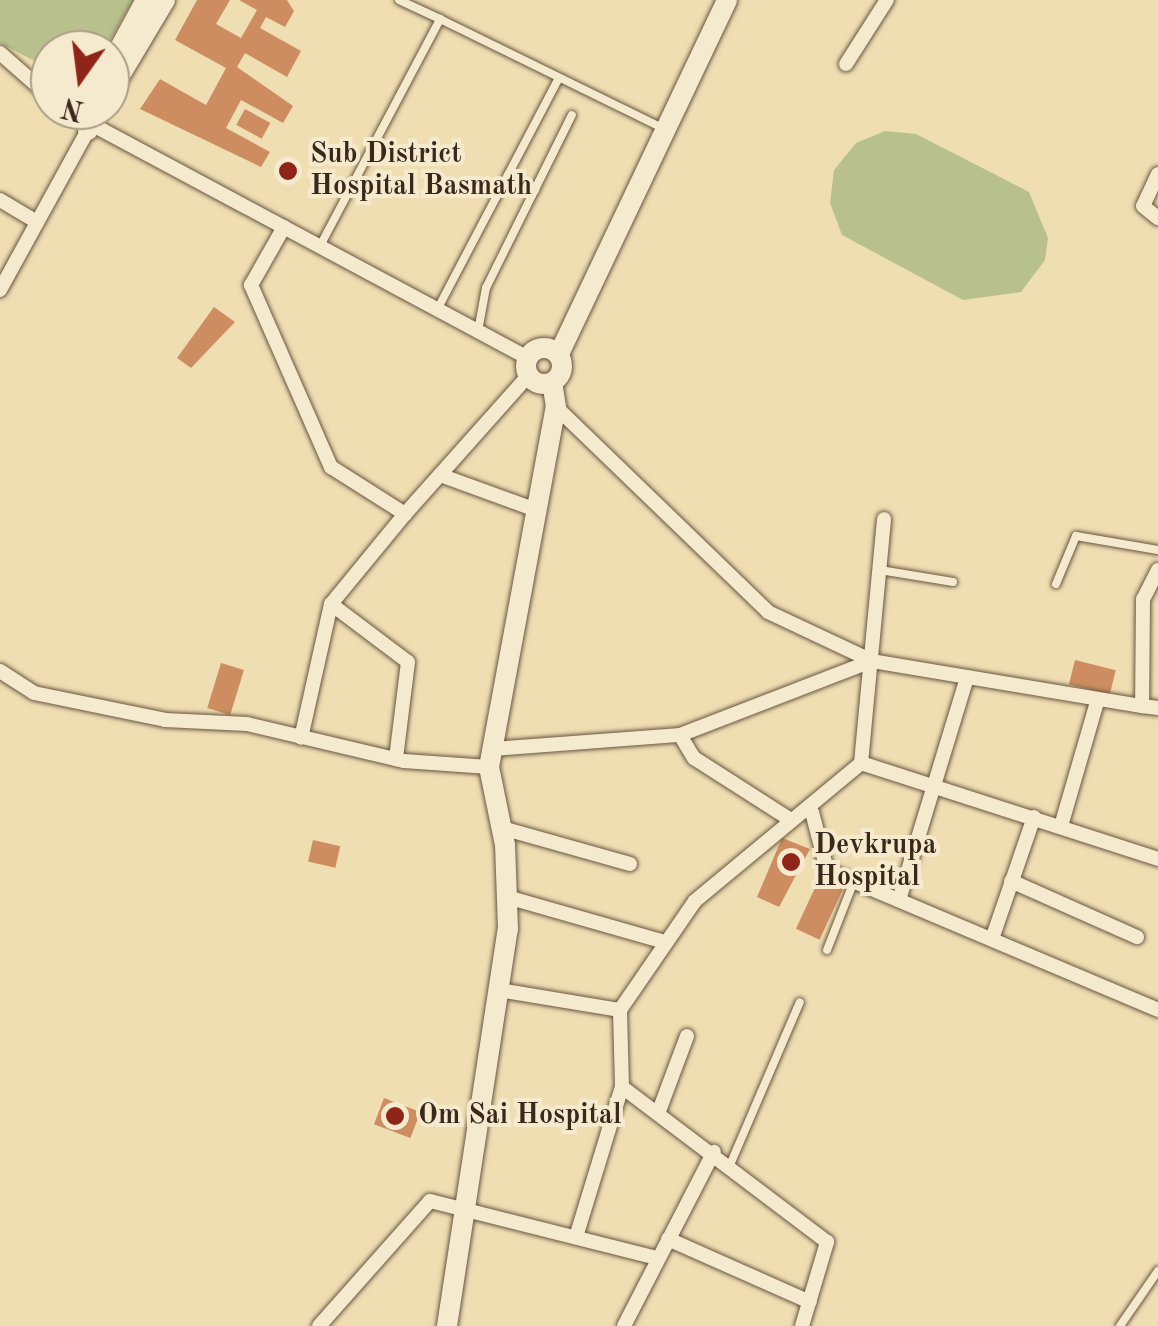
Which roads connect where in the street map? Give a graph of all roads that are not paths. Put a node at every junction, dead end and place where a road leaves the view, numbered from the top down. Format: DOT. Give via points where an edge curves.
graph roads {
  1 [pos="146,0"];
  2 [pos="165,0"];
  3 [pos="398,0"];
  4 [pos="727,0"];
  5 [pos="887,0"];
  6 [pos="440,20"];
  7 [pos="130,30"];
  8 [pos="0,53"];
  9 [pos="130,59"];
  10 [pos="846,64"];
  11 [pos="559,78"];
  12 [pos="30,79"];
  13 [pos="572,115"];
  14 [pos="87,130"];
  15 [pos="110,130"];
  16 [pos="666,130"];
  17 [pos="1158,174"];
  18 [pos="508,175"];
  19 [pos="535,190"];
  20 [pos="0,200"];
  21 [pos="1158,218"];
  22 [pos="37,222"];
  23 [pos="284,227"];
  24 [pos="320,246"];
  25 [pos="0,290"];
  26 [pos="437,310"];
  27 [pos="478,331"];
  28 [pos="559,354"];
  29 [pos="528,366"];
  30 [pos="552,382"];
  31 [pos="556,406"];
  32 [pos="440,475"];
  33 [pos="536,510"];
  34 [pos="406,514"];
  35 [pos="884,519"];
  36 [pos="1158,550"];
  37 [pos="880,570"];
  38 [pos="1157,575"];
  39 [pos="954,582"];
  40 [pos="1056,584"];
  41 [pos="331,604"];
  42 [pos="872,661"];
  43 [pos="0,671"];
  44 [pos="967,677"];
  45 [pos="1098,699"];
  46 [pos="1142,706"];
  47 [pos="1158,708"];
  48 [pos="680,735"];
  49 [pos="300,738"];
  50 [pos="491,758"];
  51 [pos="396,759"];
  52 [pos="861,763"];
  53 [pos="940,785"];
  54 [pos="812,812"];
  55 [pos="1034,817"];
  56 [pos="788,818"];
  57 [pos="1062,826"];
  58 [pos="502,828"];
  59 [pos="1158,859"];
  60 [pos="630,864"];
  61 [pos="854,881"];
  62 [pos="1012,881"];
  63 [pos="507,898"];
  64 [pos="899,900"];
  65 [pos="1137,937"];
  66 [pos="992,939"];
  67 [pos="665,942"];
  68 [pos="827,950"];
  69 [pos="500,990"];
  70 [pos="800,1002"];
  71 [pos="620,1010"];
  72 [pos="1158,1010"];
  73 [pos="687,1036"];
  74 [pos="622,1087"];
  75 [pos="659,1111"];
  76 [pos="714,1152"];
  77 [pos="730,1164"];
  78 [pos="470,1208"];
  79 [pos="576,1237"];
  80 [pos="668,1239"];
  81 [pos="657,1258"];
  82 [pos="1158,1271"];
  83 [pos="810,1302"];
  84 [pos="318,1326"];
  85 [pos="447,1326"];
  86 [pos="624,1326"];
  87 [pos="802,1326"];
  88 [pos="1120,1326"];
  1 -- 7 [label="main road"];
  2 -- 9 [label="main road"];
  3 -- 6 [label="lane"];
  4 -- 16 [label="main road"];
  5 -- 10 [label="street"];
  6 -- 11 [label="lane"];
  6 -- 24 [label="lane"];
  8 -- 12 [label="street"];
  11 -- 16 [label="lane"];
  11 -- 18 [label="lane"];
  13 -- 19 [label="lane"];
  14 -- 22 [label="street"];
  15 -- 23 [label="street"];
  16 -- 28 [label="main road"];
  17 -- 21 [label="street" via="1143,206"];
  18 -- 19 [label="lane"];
  18 -- 26 [label="lane"];
  19 -- 27 [label="lane" via="486,288"];
  20 -- 22 [label="street"];
  22 -- 25 [label="street"];
  23 -- 24 [label="street"];
  23 -- 34 [label="street" via="251,285 331,467"];
  24 -- 26 [label="street"];
  26 -- 27 [label="street"];
  27 -- 29 [label="street"];
  28 -- 29 [label="main road" via="542,348"];
  28 -- 30 [label="main road"];
  29 -- 30 [label="main road"];
  29 -- 32 [label="street"];
  30 -- 31 [label="main road"];
  31 -- 33 [label="main road"];
  31 -- 42 [label="street" via="768,612"];
  32 -- 33 [label="street"];
  32 -- 34 [label="street"];
  33 -- 50 [label="main road"];
  34 -- 41 [label="street"];
  35 -- 37 [label="street"];
  36 -- 40 [label="lane" via="1076,536"];
  37 -- 39 [label="lane"];
  37 -- 42 [label="street"];
  38 -- 46 [label="street" via="1143,600"];
  41 -- 49 [label="street"];
  41 -- 51 [label="street" via="408,662"];
  42 -- 44 [label="street"];
  42 -- 48 [label="street"];
  42 -- 52 [label="street"];
  43 -- 49 [label="street" via="34,693"];
  44 -- 45 [label="street"];
  44 -- 53 [label="street"];
  45 -- 46 [label="street"];
  45 -- 57 [label="street"];
  46 -- 47 [label="street"];
  48 -- 50 [label="street"];
  48 -- 56 [label="street" via="694,758"];
  49 -- 51 [label="street"];
  50 -- 51 [label="street"];
  50 -- 58 [label="main road"];
  52 -- 53 [label="street"];
  52 -- 54 [label="street"];
  53 -- 55 [label="street"];
  53 -- 64 [label="street"];
  54 -- 56 [label="street"];
  54 -- 61 [label="street" via="823,866"];
  55 -- 57 [label="street"];
  55 -- 62 [label="street"];
  56 -- 67 [label="street" via="696,901"];
  57 -- 59 [label="street"];
  58 -- 60 [label="street"];
  58 -- 63 [label="main road"];
  61 -- 64 [label="street"];
  61 -- 68 [label="lane"];
  62 -- 65 [label="street"];
  62 -- 66 [label="street"];
  63 -- 67 [label="street"];
  63 -- 69 [label="main road"];
  64 -- 66 [label="street"];
  66 -- 72 [label="street"];
  67 -- 71 [label="street"];
  69 -- 71 [label="street"];
  69 -- 78 [label="main road"];
  70 -- 77 [label="lane"];
  71 -- 74 [label="street"];
  73 -- 75 [label="street"];
  74 -- 75 [label="street"];
  74 -- 79 [label="street"];
  75 -- 76 [label="street"];
  76 -- 77 [label="street"];
  76 -- 80 [label="street"];
  77 -- 83 [label="street" via="826,1242"];
  78 -- 79 [label="street"];
  78 -- 84 [label="street" via="430,1201"];
  78 -- 85 [label="main road"];
  79 -- 81 [label="street"];
  80 -- 81 [label="street"];
  80 -- 83 [label="street"];
  81 -- 86 [label="street"];
  82 -- 88 [label="lane"];
  83 -- 87 [label="street"];
}
